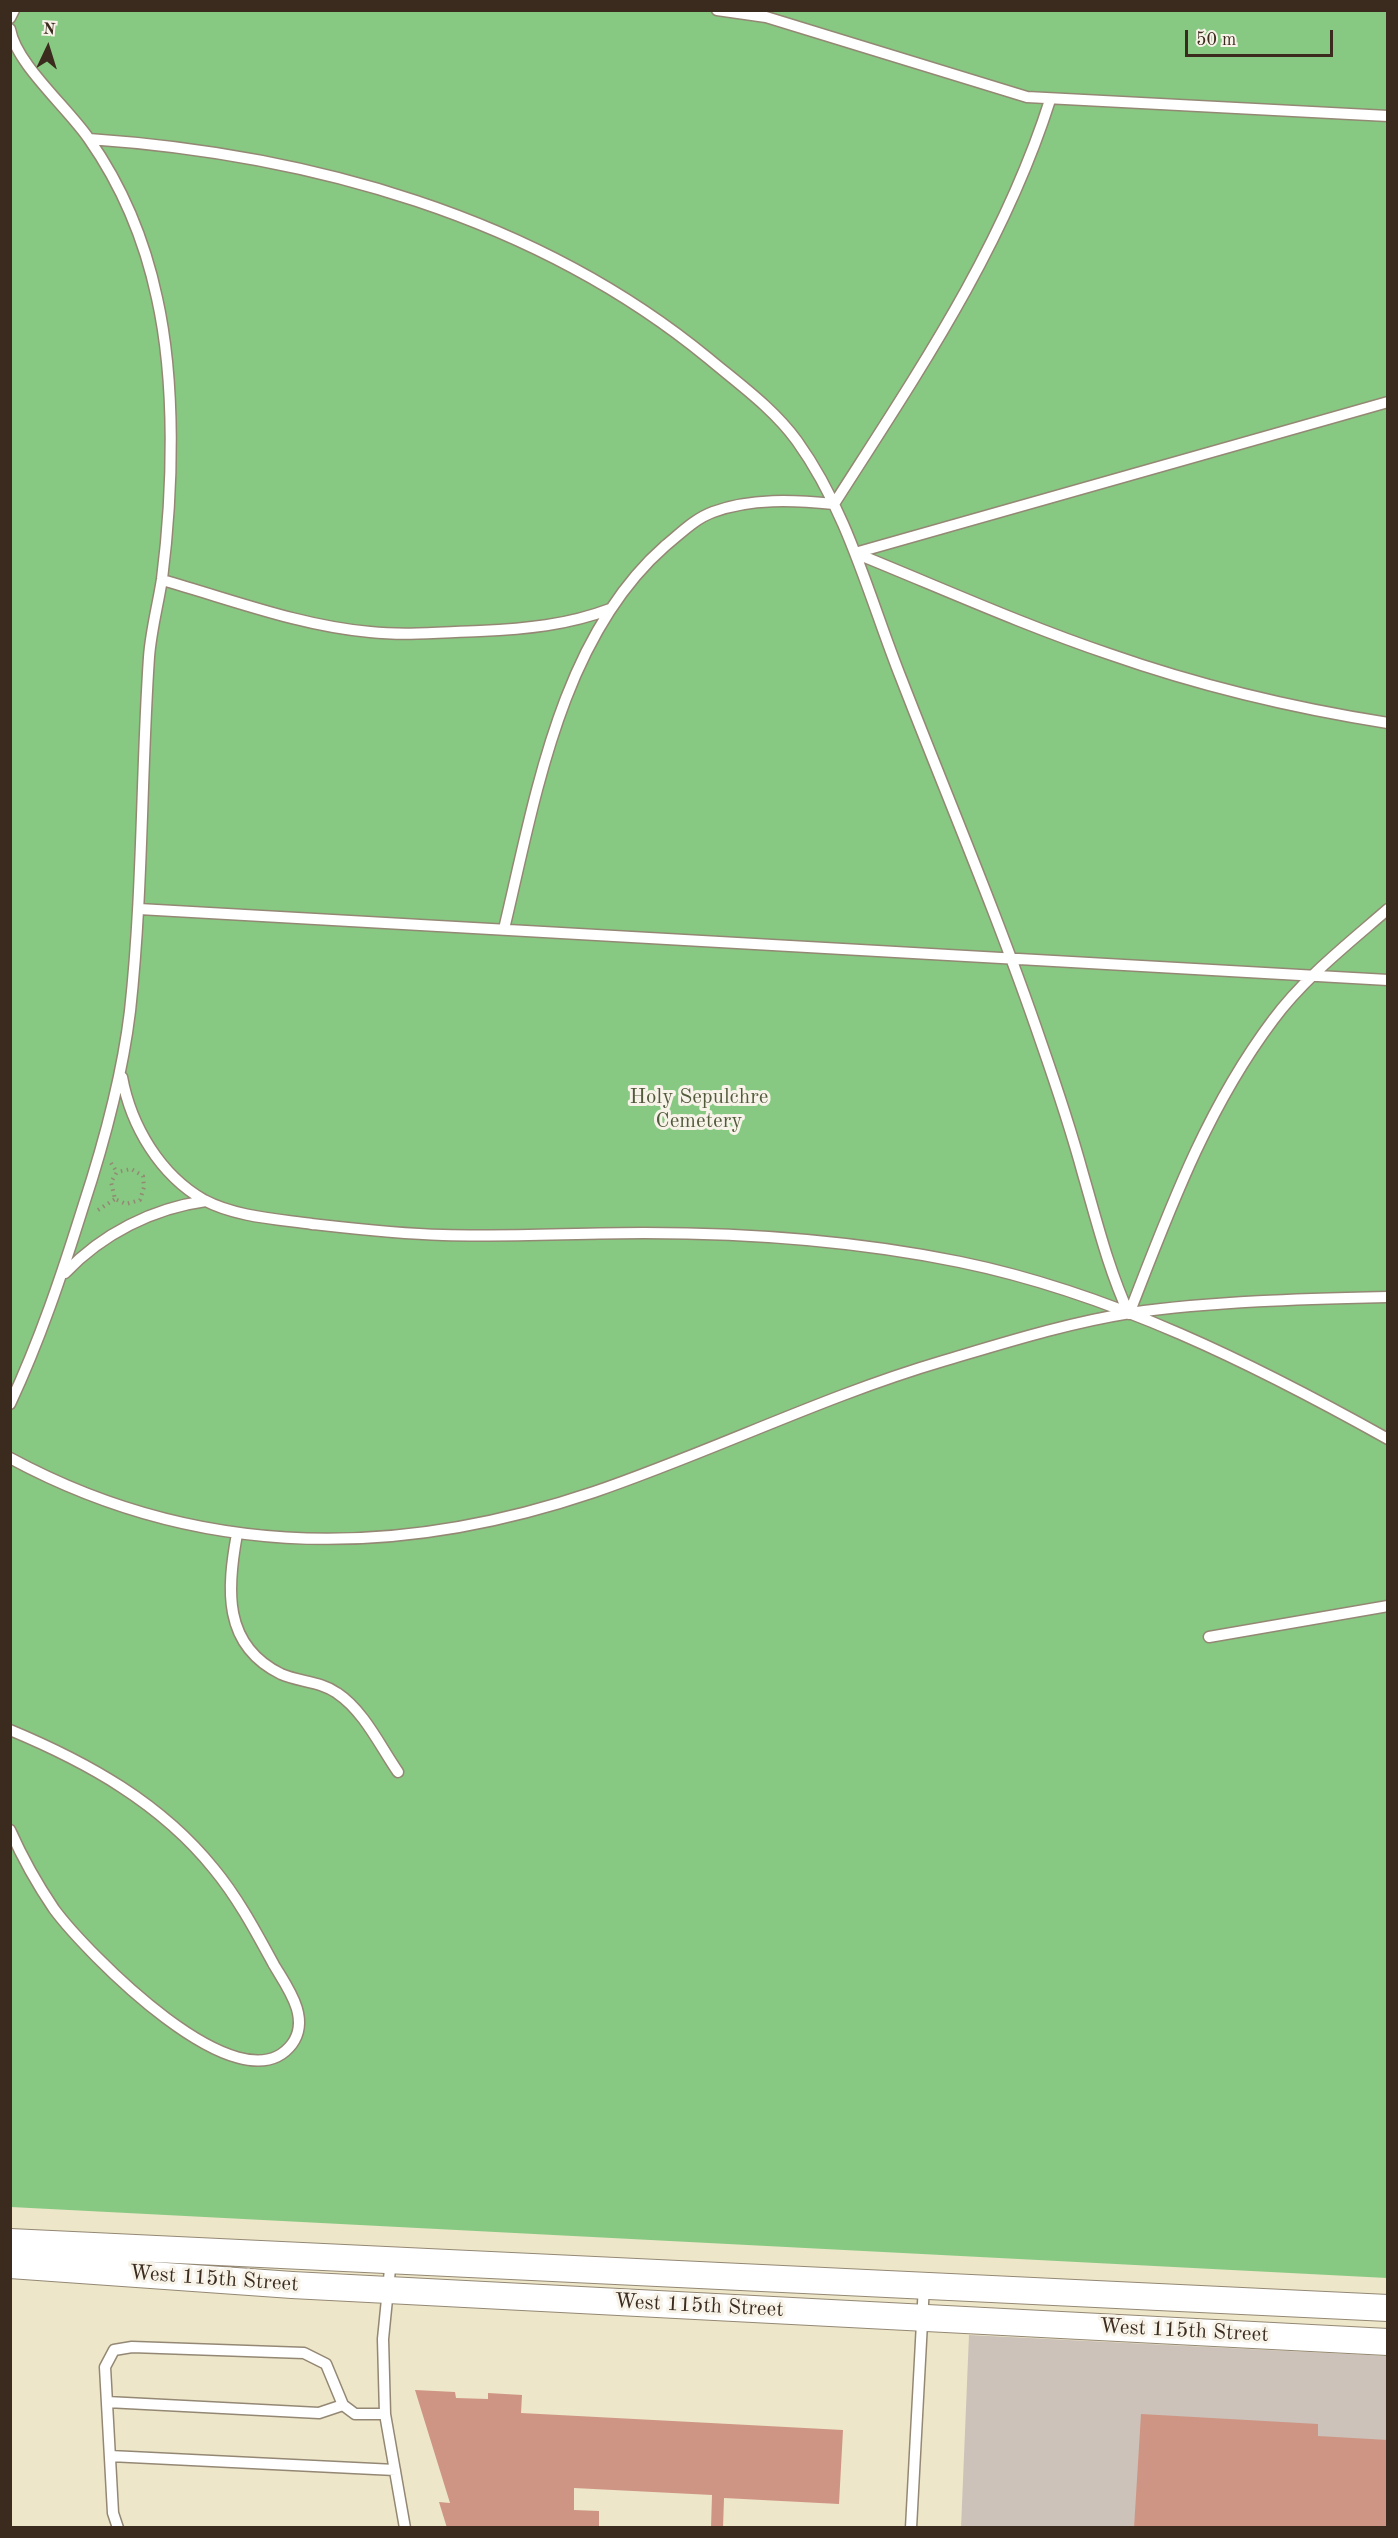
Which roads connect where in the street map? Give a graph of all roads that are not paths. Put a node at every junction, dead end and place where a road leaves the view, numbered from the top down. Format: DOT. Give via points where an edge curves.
graph roads {
  1 [pos="14,10"];
  2 [pos="717,10"];
  3 [pos="10,18"];
  4 [pos="10,29"];
  5 [pos="1050,100"];
  6 [pos="1388,116"];
  7 [pos="89,139"];
  8 [pos="1388,402"];
  9 [pos="834,504"];
  10 [pos="855,553"];
  11 [pos="162,580"];
  12 [pos="610,609"];
  13 [pos="1388,723"];
  14 [pos="139,909"];
  15 [pos="1388,909"];
  16 [pos="504,930"];
  17 [pos="1010,958"];
  18 [pos="1315,975"];
  19 [pos="1388,980"];
  20 [pos="121,1068"];
  21 [pos="206,1201"];
  22 [pos="62,1276"];
  23 [pos="1388,1297"];
  24 [pos="1129,1314"];
  25 [pos="10,1404"];
  26 [pos="1388,1438"];
  27 [pos="10,1458"];
  28 [pos="237,1534"];
  29 [pos="1388,1606"];
  30 [pos="1209,1637"];
  31 [pos="10,1730"];
  32 [pos="398,1772"];
  33 [pos="10,1830"];
  34 [pos="10,2242"];
  35 [pos="391,2259"];
  36 [pos="10,2265"];
  37 [pos="924,2285"];
  38 [pos="388,2290"];
  39 [pos="1388,2308"];
  40 [pos="922,2318"];
  41 [pos="1388,2342"];
  42 [pos="107,2402"];
  43 [pos="342,2405"];
  44 [pos="385,2414"];
  45 [pos="110,2456"];
  46 [pos="395,2470"];
  47 [pos="118,2528"];
  48 [pos="405,2528"];
  49 [pos="911,2528"];
  1 -- 3 [label="lane"];
  2 -- 5 [label="lane" via="766,17 1002,92"];
  4 -- 7 [label="lane" via="20,55"];
  5 -- 6 [label="lane"];
  5 -- 9 [label="lane" via="1035,146 984,259 934,349"];
  7 -- 9 [label="lane" via="163,144 236,155 368,186 475,223 564,263 644,309 772,412 797,441"];
  7 -- 11 [label="lane" via="106,164 134,222 162,325 170,412"];
  8 -- 10 [label="lane"];
  9 -- 10 [label="lane"];
  9 -- 12 [label="lane" via="759,502 711,513 690,525 657,554"];
  10 -- 13 [label="lane" via="1107,654 1160,671 1259,698"];
  10 -- 17 [label="lane"];
  11 -- 12 [label="lane" via="315,623 370,632 548,626"];
  11 -- 14 [label="lane" via="149,655"];
  12 -- 16 [label="lane" via="577,673 558,723 531,812"];
  14 -- 16 [label="lane"];
  14 -- 20 [label="lane"];
  15 -- 18 [label="lane"];
  16 -- 17 [label="lane"];
  17 -- 18 [label="lane"];
  17 -- 24 [label="lane" via="1060,1101 1103,1252"];
  18 -- 19 [label="lane"];
  18 -- 24 [label="lane" via="1274,1018 1213,1114 1188,1162"];
  20 -- 21 [label="lane" via="133,1117 146,1141 180,1183"];
  20 -- 22 [label="lane" via="101,1150"];
  21 -- 22 [label="lane" via="165,1210 132,1224 81,1257"];
  21 -- 24 [label="lane" via="247,1214 389,1232 708,1233 904,1252 963,1262"];
  22 -- 25 [label="lane"];
  23 -- 24 [label="lane" via="1251,1302"];
  24 -- 26 [label="lane" via="1274,1378"];
  24 -- 28 [label="lane" via="1071,1325 941,1361 547,1507 455,1527 387,1536 317,1540"];
  27 -- 28 [label="lane" via="112,1503"];
  28 -- 32 [label="lane" via="229,1575 230,1598 242,1640 263,1662 282,1674 337,1692 357,1709"];
  29 -- 30 [label="lane"];
  31 -- 33 [label="lane" via="86,1764 149,1806 194,1846 249,1920 296,2002 298,2028 292,2043 272,2059 249,2062 206,2043 151,2007 98,1960 55,1909"];
  34 -- 35 [label="street, West 115th Street"];
  35 -- 37 [label="street, West 115th Street"];
  35 -- 38 [label="lane"];
  36 -- 38 [label="street, West 115th Street"];
  37 -- 39 [label="street, West 115th Street"];
  37 -- 40 [label="lane"];
  38 -- 40 [label="street, West 115th Street"];
  38 -- 44 [label="lane" via="383,2340"];
  40 -- 41 [label="street, West 115th Street"];
  40 -- 49 [label="lane"];
  42 -- 43 [label="lane" via="319,2413"];
  42 -- 43 [label="lane" via="105,2367 114,2350 132,2347 304,2353 326,2364"];
  42 -- 45 [label="lane"];
  43 -- 44 [label="lane" via="355,2414"];
  44 -- 46 [label="lane"];
  45 -- 46 [label="lane"];
  45 -- 47 [label="lane" via="113,2512"];
  46 -- 48 [label="lane"];
}
